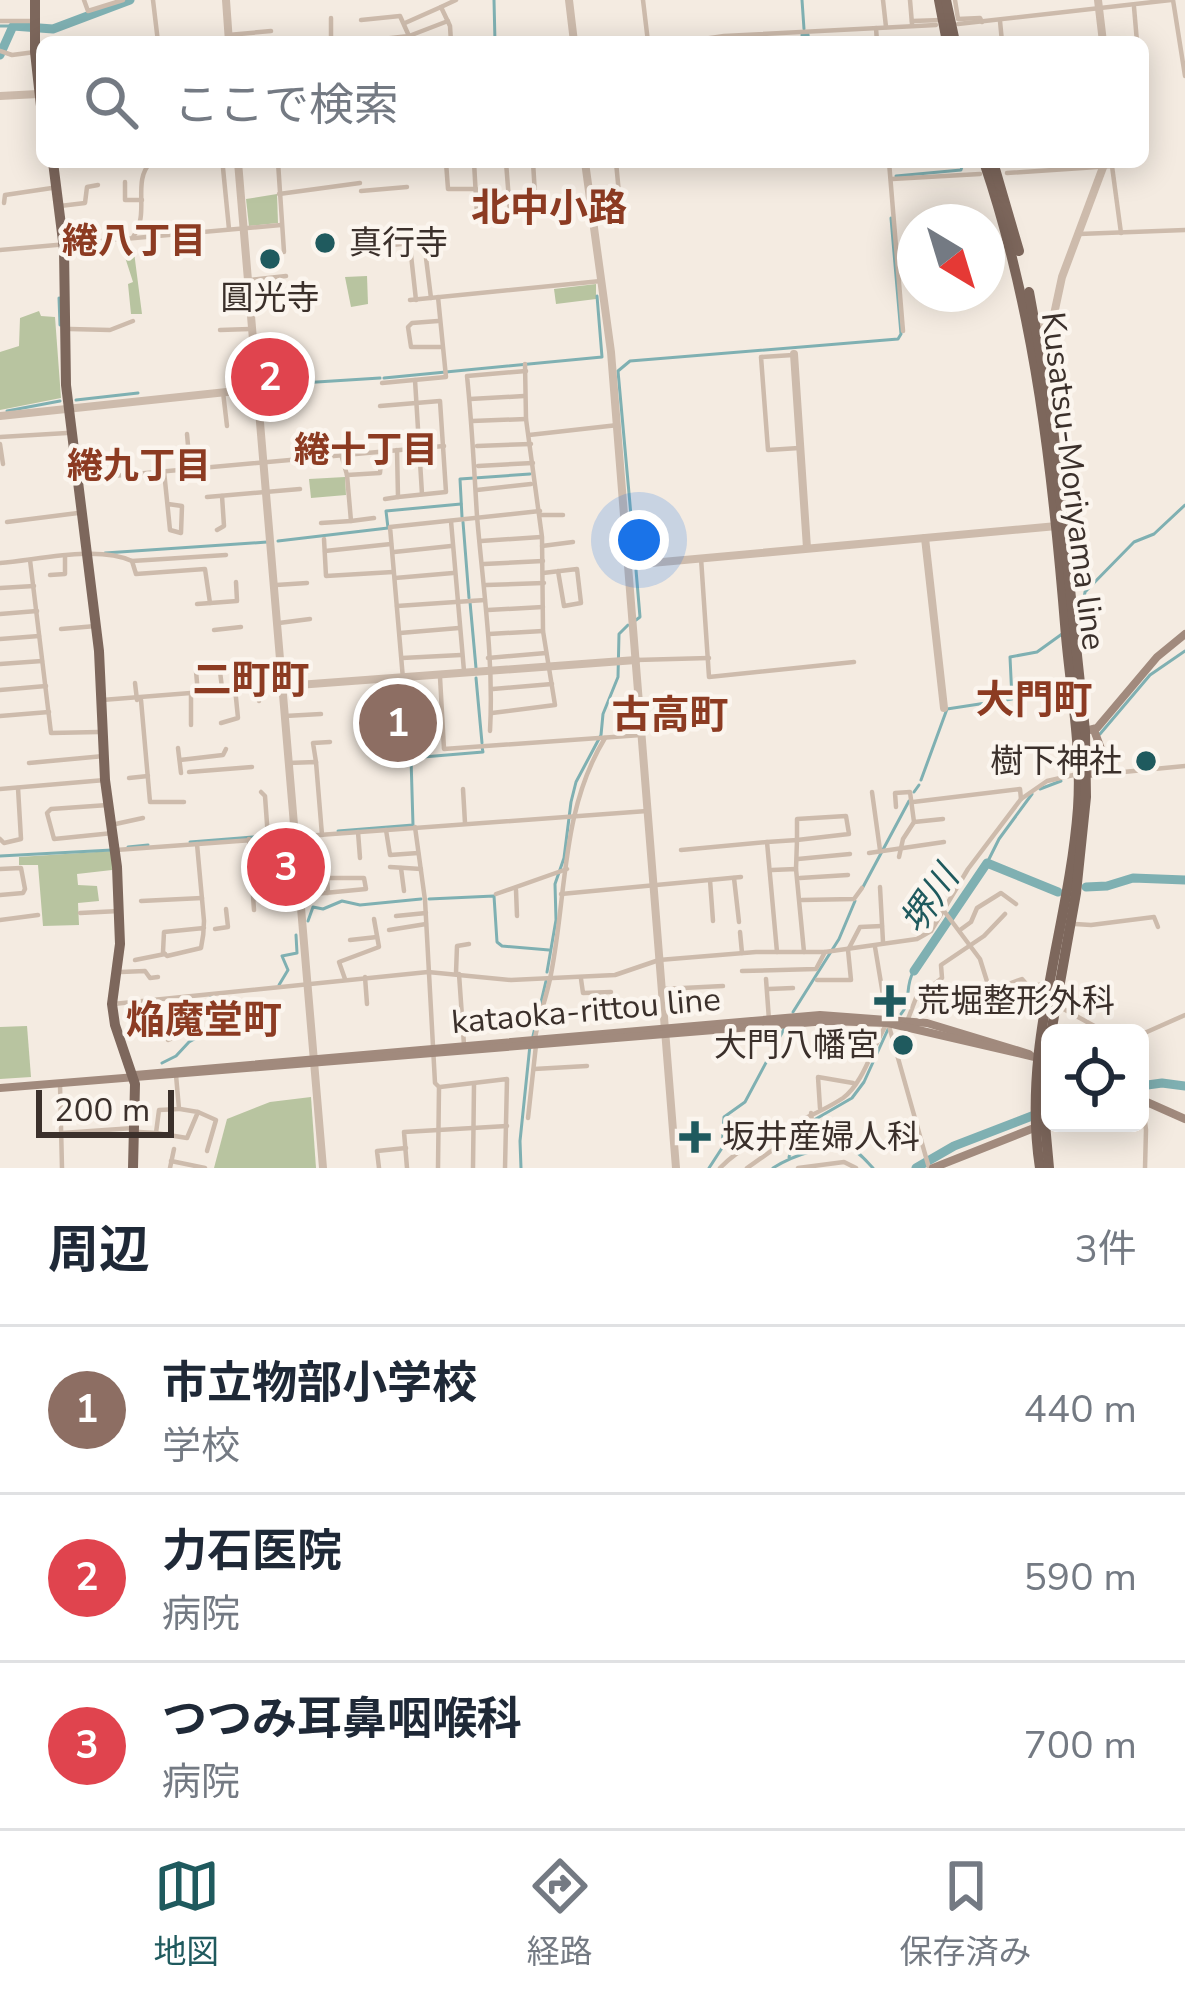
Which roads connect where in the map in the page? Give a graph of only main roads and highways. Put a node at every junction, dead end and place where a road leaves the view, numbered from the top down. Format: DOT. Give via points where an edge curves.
graph roads {
  1 [pos="35,0"];
  2 [pos="946,0"];
  3 [pos="947,36"];
  4 [pos="950,36"];
  5 [pos="36,66"];
  6 [pos="54,168"];
  7 [pos="982,168"];
  8 [pos="994,168"];
  9 [pos="1034,328"];
  10 [pos="1059,526"];
  11 [pos="1185,634"];
  12 [pos="1090,730"];
  13 [pos="1082,774"];
  14 [pos="888,1021"];
  15 [pos="1047,1024"];
  16 [pos="1052,1024"];
  17 [pos="665,1031"];
  18 [pos="532,1043"];
  19 [pos="434,1051"];
  20 [pos="1041,1058"];
  21 [pos="1041,1058"];
  22 [pos="315,1062"];
  23 [pos="134,1076"];
  24 [pos="0,1088"];
  25 [pos="1149,1103"];
  26 [pos="1185,1119"];
  27 [pos="1041,1125"];
  28 [pos="1043,1132"];
  29 [pos="134,1168"];
  30 [pos="931,1168"];
  31 [pos="1045,1168"];
  1 -- 5 [label="main road"];
  2 -- 3 [label="main road" via="939,22"];
  2 -- 4 [label="main road"];
  6 -- 23 [label="main road" via="116,850 112,1004"];
  7 -- 9 [label="main road, Kusatsu-Moriyama line"];
  8 -- 9 [label="main road, Kusatsu-Moriyama line"];
  9 -- 10 [label="main road, Kusatsu-Moriyama line"];
  10 -- 12 [label="main road, Kusatsu-Moriyama line"];
  10 -- 13 [label="main road, Kusatsu-Moriyama line"];
  11 -- 12 [label="main road"];
  12 -- 13 [label="main road, Kusatsu-Moriyama line"];
  12 -- 13 [label="main road" via="1111,773"];
  13 -- 15 [label="main road, Kusatsu-Moriyama line"];
  13 -- 16 [label="main road, Kusatsu-Moriyama line"];
  14 -- 17 [label="main road, kataoka-rittou line"];
  14 -- 17 [label="main road, kataoka-rittou line" via="820,1015"];
  14 -- 20 [label="main road, kataoka-rittou line" via="964,1033"];
  14 -- 21 [label="main road, kataoka-rittou line"];
  17 -- 18 [label="main road, kataoka-rittou line"];
  18 -- 19 [label="main road, kataoka-rittou line"];
  18 -- 19 [label="main road, kataoka-rittou line"];
  19 -- 22 [label="main road, kataoka-rittou line"];
  22 -- 23 [label="main road, kataoka-rittou line"];
  22 -- 23 [label="main road, kataoka-rittou line"];
  23 -- 24 [label="main road, kataoka-rittou line"];
  23 -- 29 [label="main road"];
  25 -- 26 [label="main road"];
  27 -- 30 [label="main road"];
  28 -- 31 [label="main road, Kusatsu-Moriyama line"];
}
